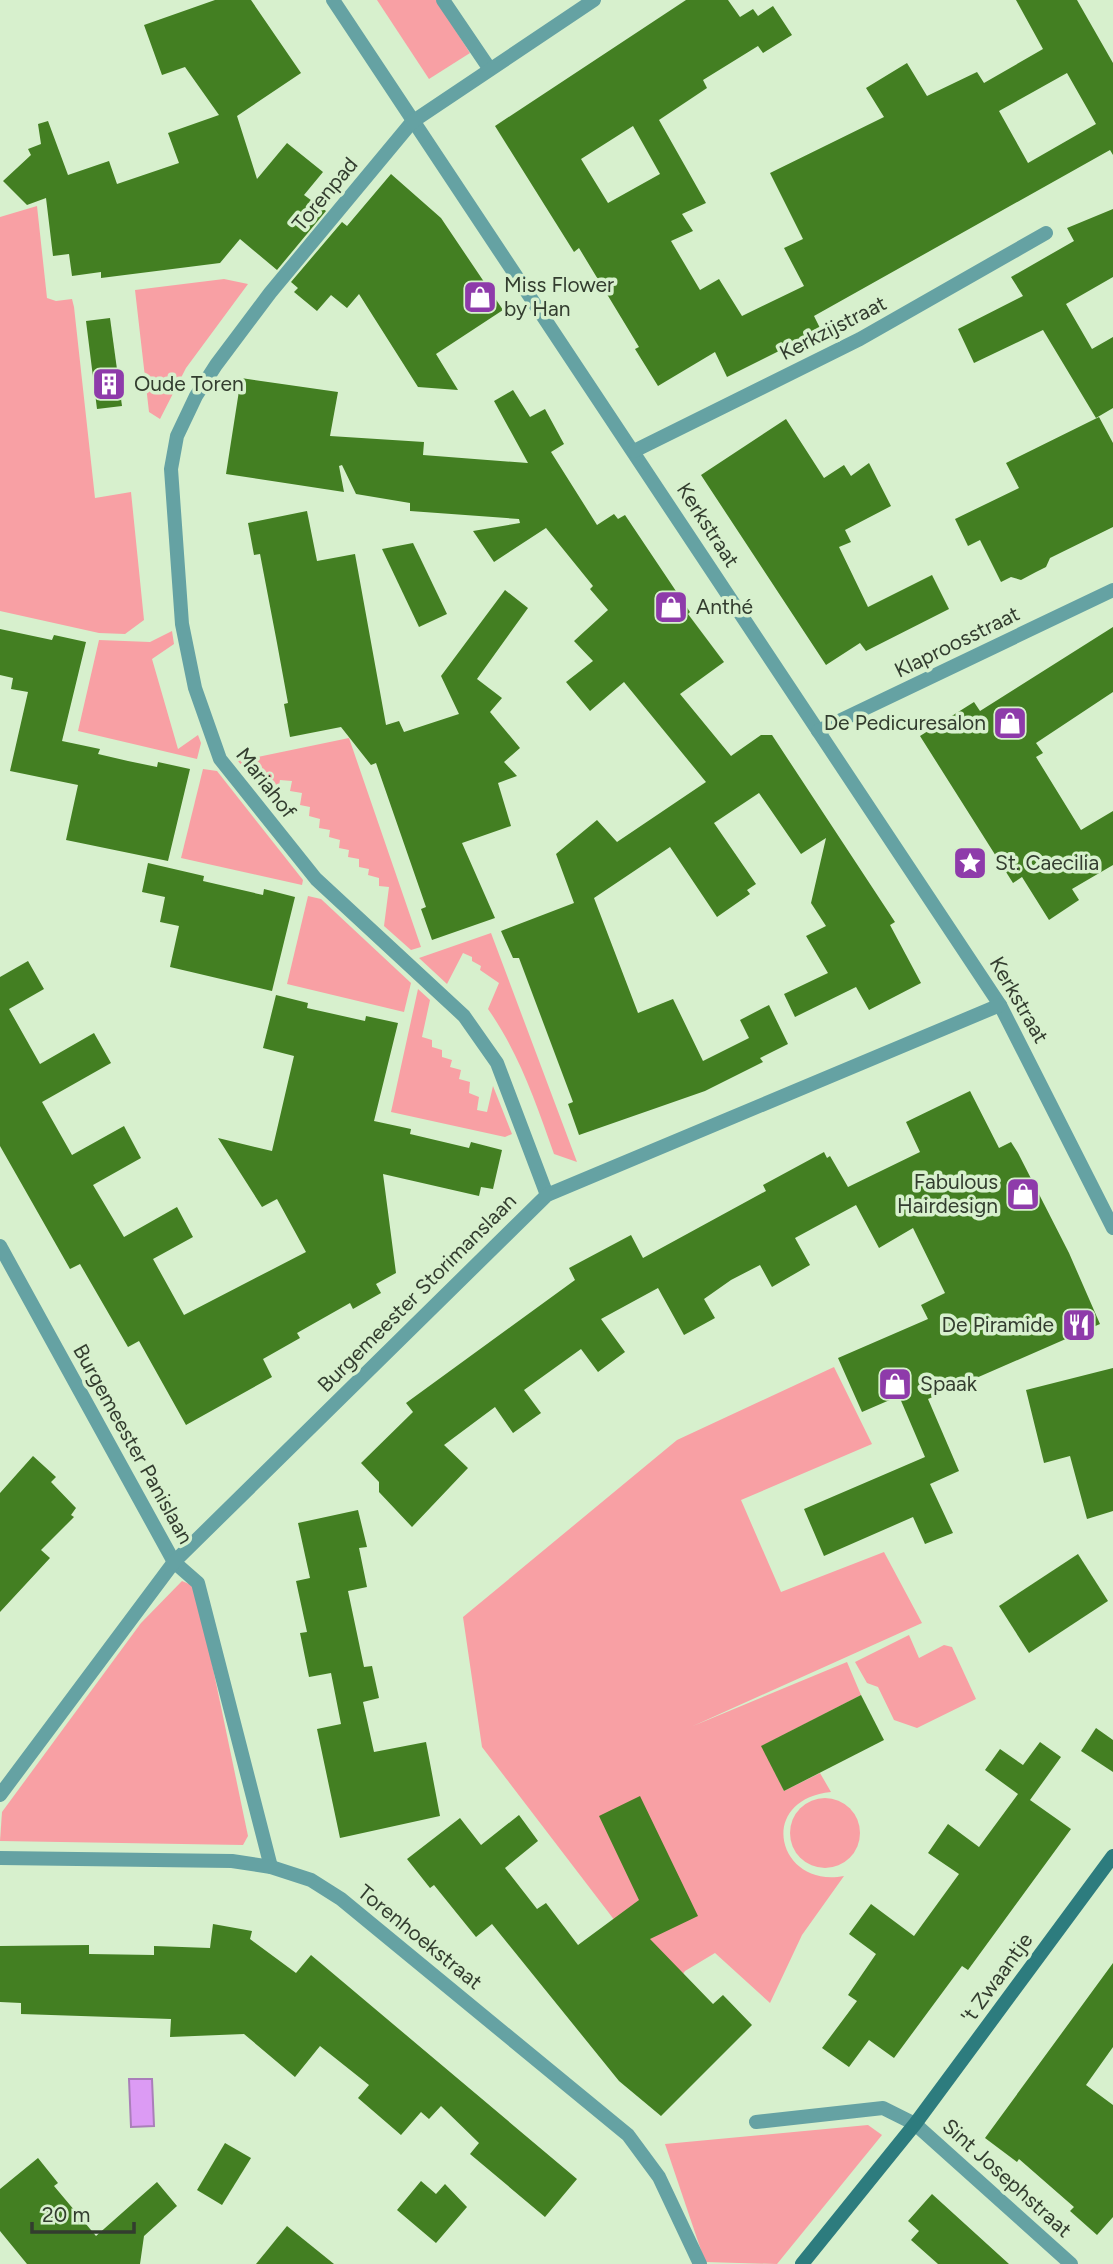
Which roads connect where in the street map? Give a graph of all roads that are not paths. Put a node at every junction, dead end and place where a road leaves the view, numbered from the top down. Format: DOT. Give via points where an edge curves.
graph roads {
  1 [pos="333,0"];
  2 [pos="443,0"];
  3 [pos="593,0"];
  4 [pos="489,68"];
  5 [pos="412,122"];
  6 [pos="1046,233"];
  7 [pos="270,293"];
  8 [pos="634,451"];
  9 [pos="1113,590"];
  10 [pos="818,731"];
  11 [pos="1000,1005"];
  12 [pos="547,1195"];
  13 [pos="1113,1228"];
  14 [pos="0,1245"];
  15 [pos="174,1562"];
  16 [pos="0,1795"];
  17 [pos="1113,1856"];
  18 [pos="0,1858"];
  19 [pos="271,1867"];
  20 [pos="756,2122"];
  21 [pos="915,2124"];
  22 [pos="700,2264"];
  23 [pos="802,2264"];
  24 [pos="1070,2264"];
  1 -- 5 [label="street, Kerkstraat"];
  2 -- 4 [label="street"];
  3 -- 4 [label="street, Torenpad"];
  4 -- 5 [label="street, Torenpad"];
  5 -- 7 [label="street, Torenpad"];
  5 -- 8 [label="street, Kerkstraat"];
  6 -- 8 [label="street, Kerkzijstraat" via="860,339"];
  7 -- 12 [label="street, Mariahof" via="196,396 177,436 171,469 182,624 207,730 220,759 316,879 464,1016 497,1063"];
  8 -- 10 [label="street, Kerkstraat"];
  9 -- 10 [label="street, Klaproosstraat"];
  10 -- 11 [label="street, Kerkstraat"];
  11 -- 12 [label="street, Burgemeester Storimanslaan"];
  11 -- 13 [label="street, Kerkstraat"];
  12 -- 15 [label="street, Burgemeester Storimanslaan"];
  14 -- 15 [label="street, Burgemeester Panislaan"];
  15 -- 16 [label="street, Burgemeester Storimanslaan"];
  15 -- 19 [label="street, Burgemeester Panislaan" via="198,1583"];
  17 -- 21 [label="street, 't Zwaantje"];
  18 -- 19 [label="street, Torenhoekstraat" via="232,1861"];
  19 -- 22 [label="street, Torenhoekstraat" via="311,1880 341,1899 628,2135 659,2177"];
  20 -- 21 [label="street" via="883,2108"];
  21 -- 23 [label="street, 't Zwaantje"];
  21 -- 24 [label="street, Sint Josephstraat"];
}
